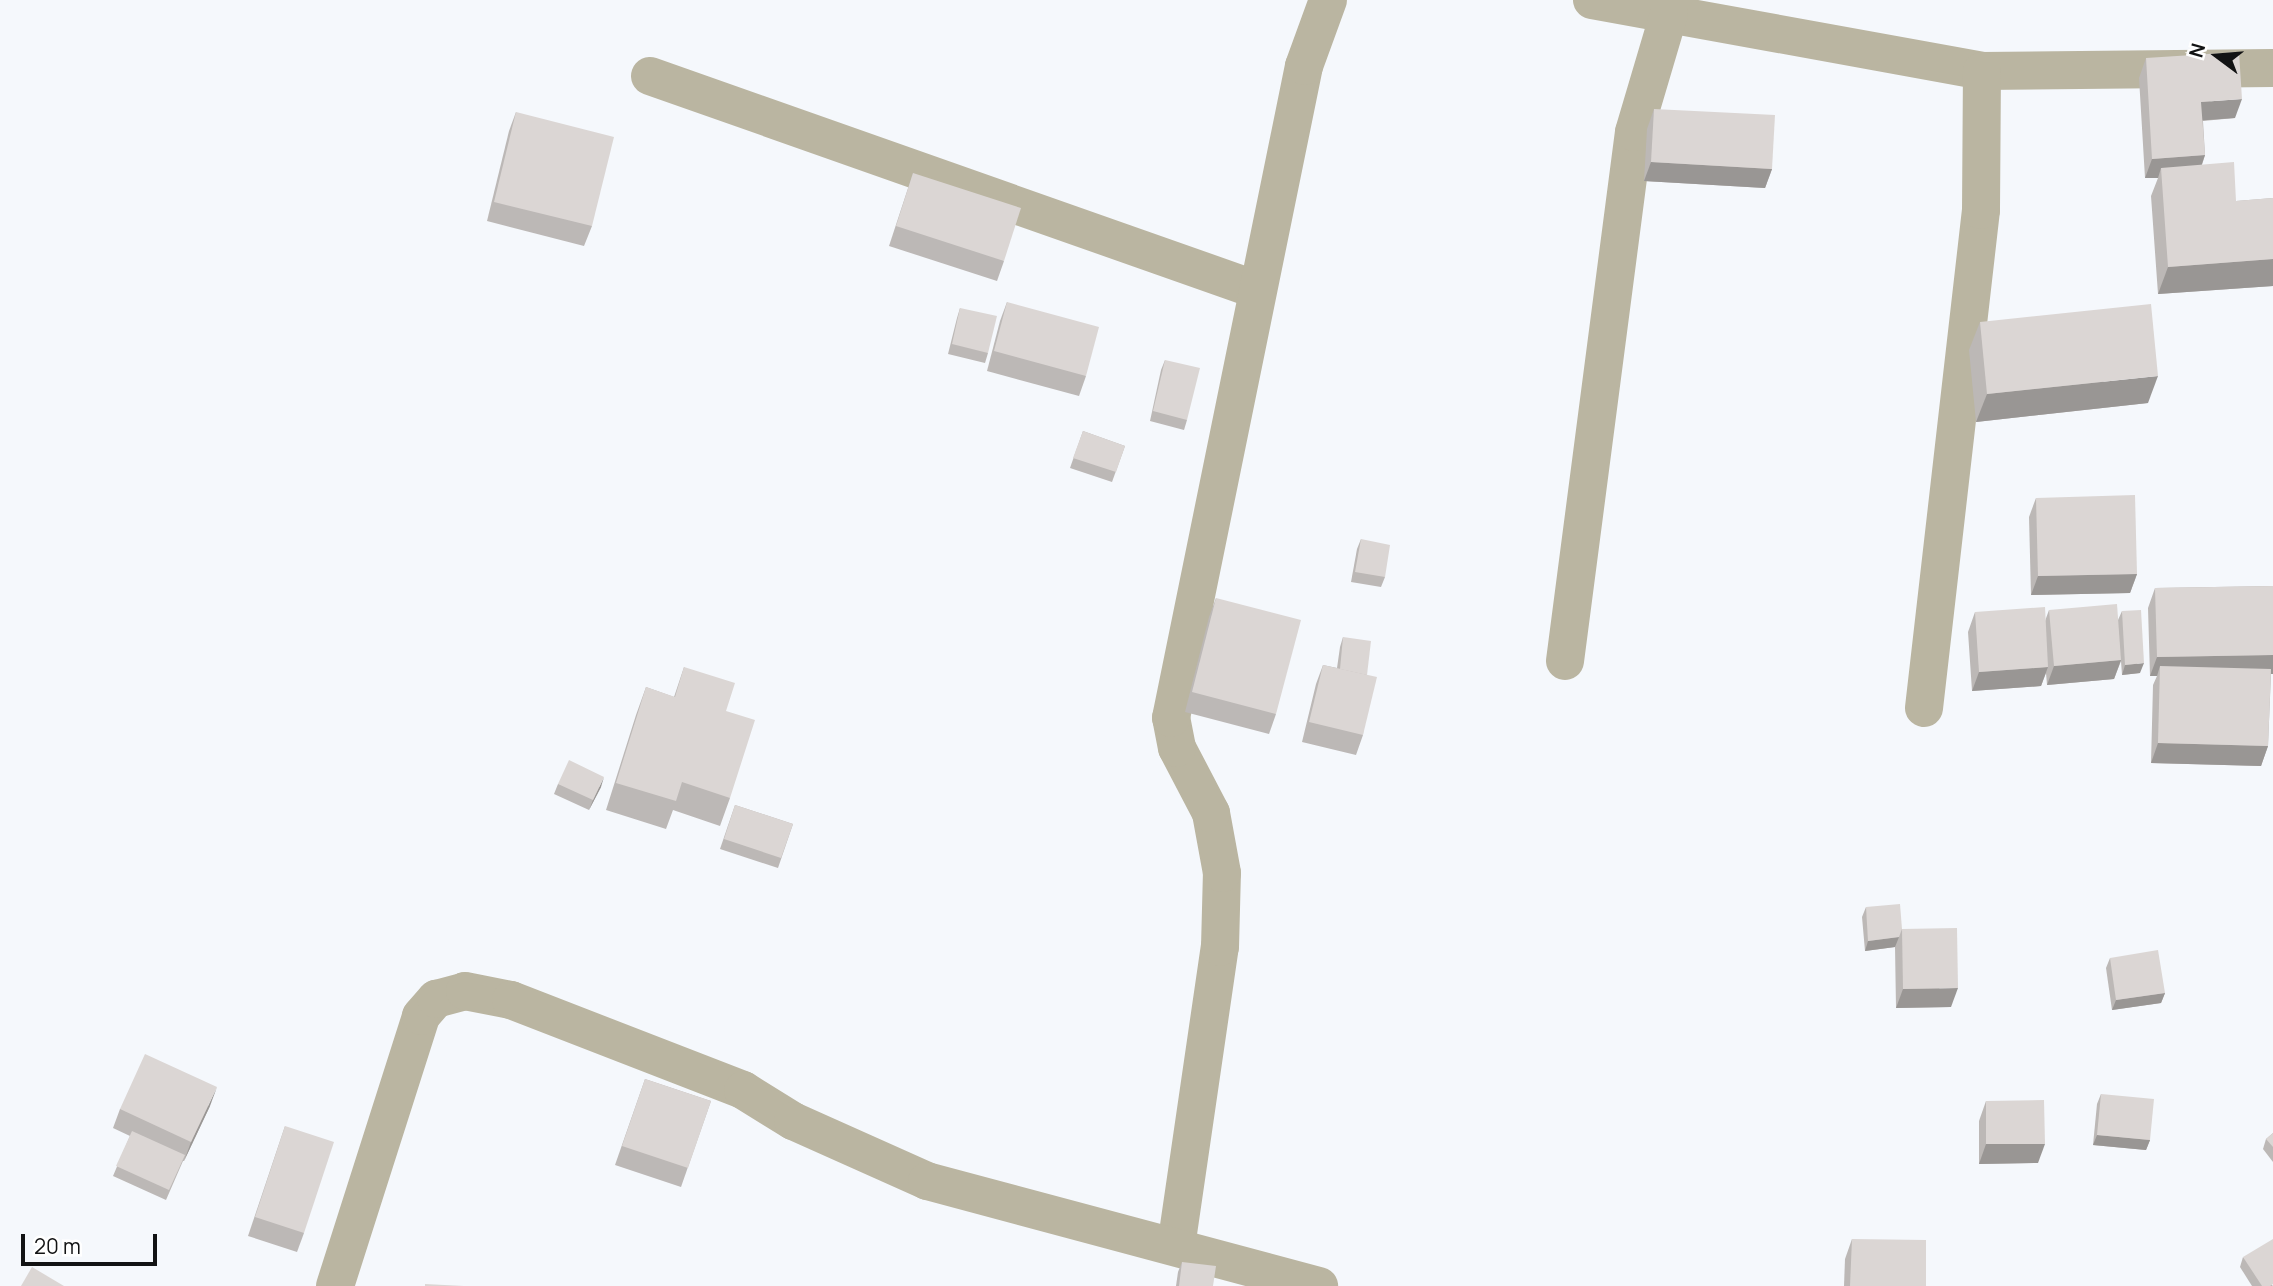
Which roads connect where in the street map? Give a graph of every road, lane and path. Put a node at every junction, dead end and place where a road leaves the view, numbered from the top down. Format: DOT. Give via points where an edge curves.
graph roads {
  1 [pos="1328,0"];
  2 [pos="1592,0"];
  3 [pos="1669,14"];
  4 [pos="2273,68"];
  5 [pos="1982,71"];
  6 [pos="650,76"];
  7 [pos="1257,290"];
  8 [pos="1565,661"];
  9 [pos="1924,708"];
  10 [pos="1176,1247"];
  11 [pos="335,1286"];
  12 [pos="1319,1286"];
  1 -- 7 [label="street" via="1304,66"];
  2 -- 3 [label="street"];
  3 -- 5 [label="street"];
  3 -- 8 [label="street" via="1634,132"];
  4 -- 5 [label="street"];
  5 -- 9 [label="street" via="1979,238"];
  6 -- 7 [label="street"];
  7 -- 10 [label="street" via="1171,718 1177,748 1211,813 1222,873 1220,947"];
  10 -- 11 [label="street" via="1052,1219 927,1181 793,1121 743,1090 511,1000 466,991 436,999 421,1016"];
  10 -- 12 [label="street"];
}
